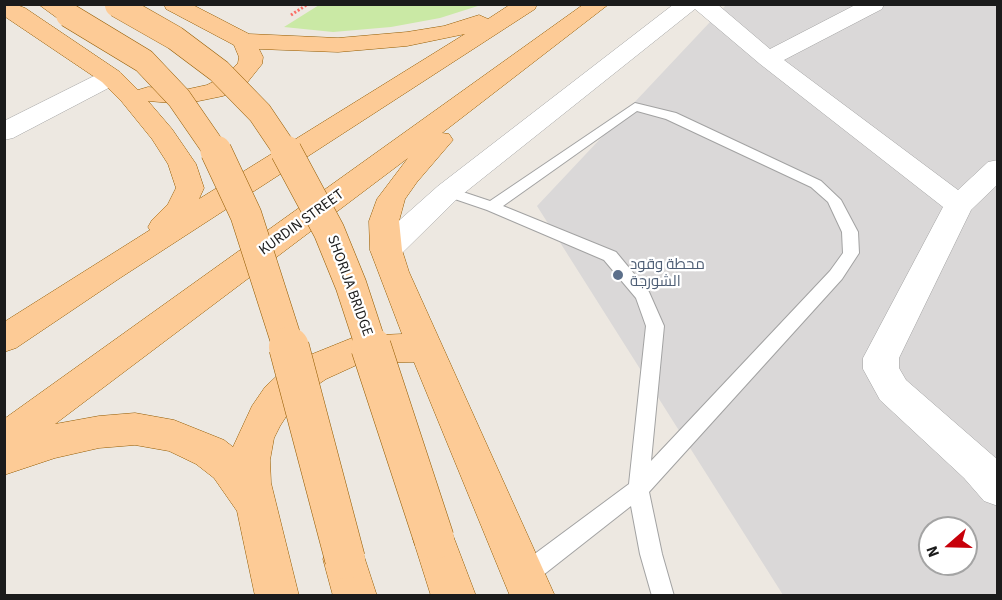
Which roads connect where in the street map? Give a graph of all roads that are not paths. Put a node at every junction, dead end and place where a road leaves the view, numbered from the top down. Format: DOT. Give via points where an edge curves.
graph roads {
  1 [pos="174,4"];
  2 [pos="599,4"];
  3 [pos="688,4"];
  4 [pos="703,4"];
  5 [pos="874,4"];
  6 [pos="116,5"];
  7 [pos="522,7"];
  8 [pos="4,8"];
  9 [pos="58,10"];
  10 [pos="244,41"];
  11 [pos="768,59"];
  12 [pos="111,77"];
  13 [pos="493,83"];
  14 [pos="5,130"];
  15 [pos="998,168"];
  16 [pos="448,192"];
  17 [pos="959,205"];
  18 [pos="492,207"];
  19 [pos="386,250"];
  20 [pos="109,270"];
  21 [pos="4,339"];
  22 [pos="426,350"];
  23 [pos="4,441"];
  24 [pos="4,458"];
  25 [pos="991,469"];
  26 [pos="638,489"];
  27 [pos="256,505"];
  28 [pos="350,577"];
  29 [pos="529,585"];
  30 [pos="277,596"];
  31 [pos="454,596"];
  32 [pos="663,596"];
  1 -- 10 [label="main road"];
  2 -- 13 [label="main road, KURDIN STREET"];
  3 -- 16 [label="street"];
  4 -- 11 [label="street"];
  5 -- 11 [label="street"];
  6 -- 31 [label="main road, SHORIJA BRIDGE, bridge" via="175,38 219,71 260,113 300,175 351,285"];
  7 -- 10 [label="main road" via="447,32 406,39 338,45"];
  7 -- 20 [label="main road"];
  8 -- 12 [label="main road"];
  9 -- 28 [label="main road, bridge" via="144,62 179,98 216,151 246,216 281,319"];
  10 -- 12 [label="main road" via="250,57 245,71 227,85 199,95 155,96"];
  11 -- 17 [label="street"];
  12 -- 14 [label="street"];
  12 -- 20 [label="main road" via="163,135 182,164 190,188 169,222"];
  13 -- 19 [label="main road" via="407,176 391,199 384,221"];
  13 -- 23 [label="main road, KURDIN STREET"];
  15 -- 17 [label="street"];
  16 -- 18 [label="lane"];
  16 -- 19 [label="street"];
  17 -- 25 [label="street" via="884,350 881,369 893,390"];
  18 -- 26 [label="lane" via="610,256 643,296 655,326"];
  18 -- 26 [label="lane" via="635,107 671,116 789,169 816,184 834,200 843,216 851,253 836,275"];
  19 -- 22 [label="main road"];
  20 -- 21 [label="main road"];
  22 -- 27 [label="main road" via="404,346 357,350 294,382 265,417 255,438 250,483"];
  22 -- 29 [label="main road"];
  24 -- 27 [label="main road" via="99,432 135,429 174,436 210,452 228,466"];
  26 -- 29 [label="lane"];
  26 -- 32 [label="lane"];
  27 -- 30 [label="main road"];
}
